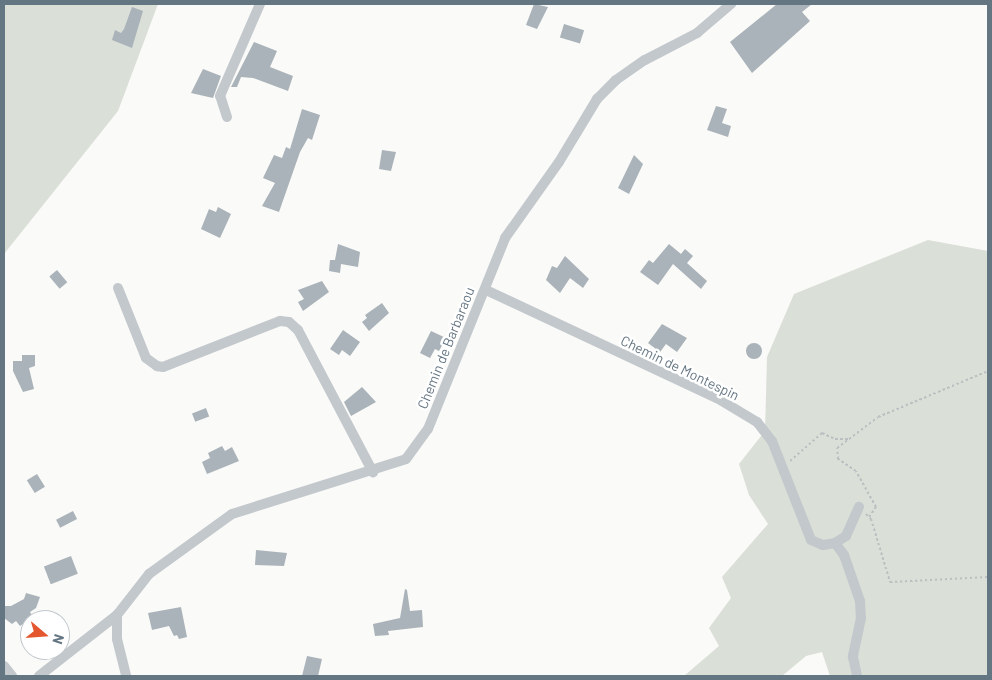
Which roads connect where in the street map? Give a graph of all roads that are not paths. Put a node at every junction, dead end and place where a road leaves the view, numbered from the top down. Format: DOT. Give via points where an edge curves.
graph roads {
  1 [pos="260,4"];
  2 [pos="731,4"];
  3 [pos="227,117"];
  4 [pos="118,288"];
  5 [pos="486,290"];
  6 [pos="373,472"];
  7 [pos="859,507"];
  8 [pos="835,543"];
  9 [pos="117,616"];
  10 [pos="4,666"];
  11 [pos="12,676"];
  12 [pos="39,676"];
  13 [pos="126,676"];
  14 [pos="857,676"];
  1 -- 3 [label="street" via="220,96"];
  2 -- 5 [label="street, Chemin de Barbaraou" via="697,33 644,60 597,99 559,162 505,238"];
  4 -- 6 [label="street" via="146,358 156,366 163,367 280,321 289,322 298,330"];
  5 -- 6 [label="street, Chemin de Barbaraou" via="420,444 406,459"];
  5 -- 8 [label="street, Chemin de Montespin" via="717,398 757,422 772,441 811,540"];
  6 -- 9 [label="street, Chemin de Barbaraou" via="232,514 149,574"];
  7 -- 8 [label="street" via="846,536"];
  8 -- 14 [label="street" via="844,555 860,601 861,618 853,657"];
  9 -- 12 [label="street, Chemin de Barbaraou"];
  9 -- 13 [label="street" via="117,639"];
  10 -- 11 [label="street"];
}
